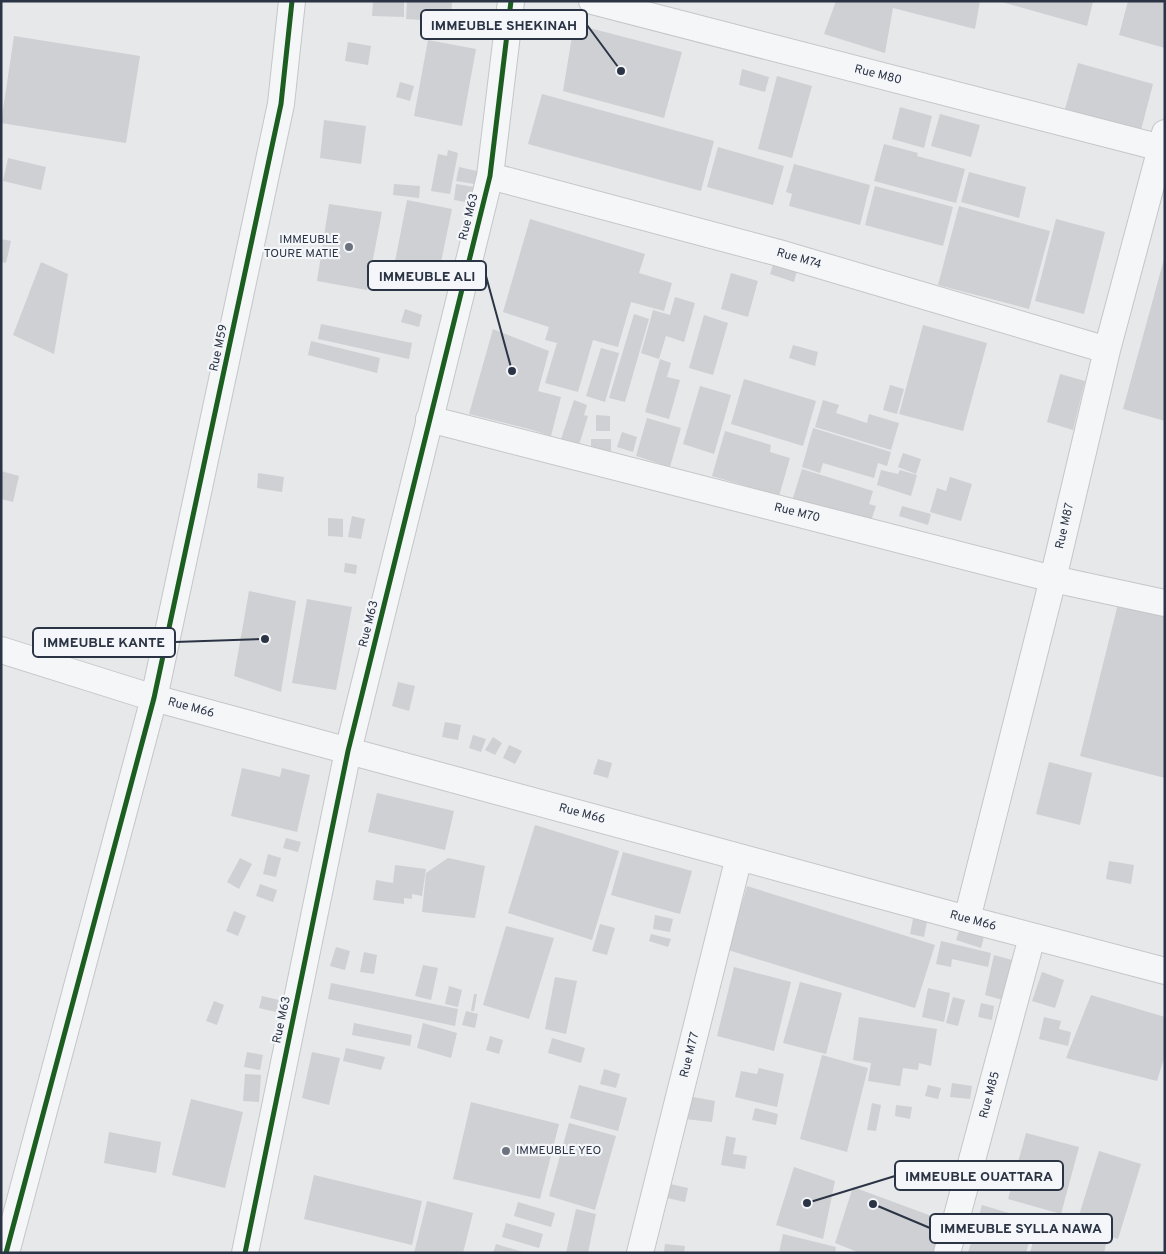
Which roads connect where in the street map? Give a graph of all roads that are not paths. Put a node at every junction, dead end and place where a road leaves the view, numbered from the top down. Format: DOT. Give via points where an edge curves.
graph roads {
  1 [pos="292,1"];
  2 [pos="511,1"];
  3 [pos="592,1"];
  4 [pos="1164,143"];
  5 [pos="490,176"];
  6 [pos="1106,350"];
  7 [pos="430,419"];
  8 [pos="1053,579"];
  9 [pos="1165,604"];
  10 [pos="1,650"];
  11 [pos="154,698"];
  12 [pos="348,750"];
  13 [pos="740,857"];
  14 [pos="968,919"];
  15 [pos="1032,937"];
  16 [pos="1165,971"];
  17 [pos="6,1253"];
  18 [pos="245,1253"];
  19 [pos="640,1253"];
  20 [pos="947,1253"];
  1 -- 11 [label="street, Rue M59" via="281,104"];
  2 -- 5 [label="street, Rue M63"];
  3 -- 4 [label="street, Rue M80"];
  4 -- 6 [label="street, Rue M87"];
  5 -- 6 [label="street, Rue M74" via="779,253"];
  5 -- 7 [label="street, Rue M63"];
  6 -- 8 [label="street, Rue M87"];
  7 -- 8 [label="street, Rue M70"];
  7 -- 12 [label="street, Rue M63"];
  8 -- 9 [label="street, Rue M70"];
  8 -- 14 [label="street, Rue M87"];
  10 -- 11 [label="street, Rue M66"];
  11 -- 12 [label="street, Rue M66"];
  11 -- 17 [label="street, Rue M59"];
  12 -- 13 [label="street, Rue M66"];
  12 -- 18 [label="street, Rue M63"];
  13 -- 14 [label="street, Rue M66"];
  13 -- 19 [label="street, Rue M77"];
  14 -- 15 [label="street, Rue M66"];
  15 -- 16 [label="street, Rue M66"];
  15 -- 20 [label="street, Rue M85"];
}
